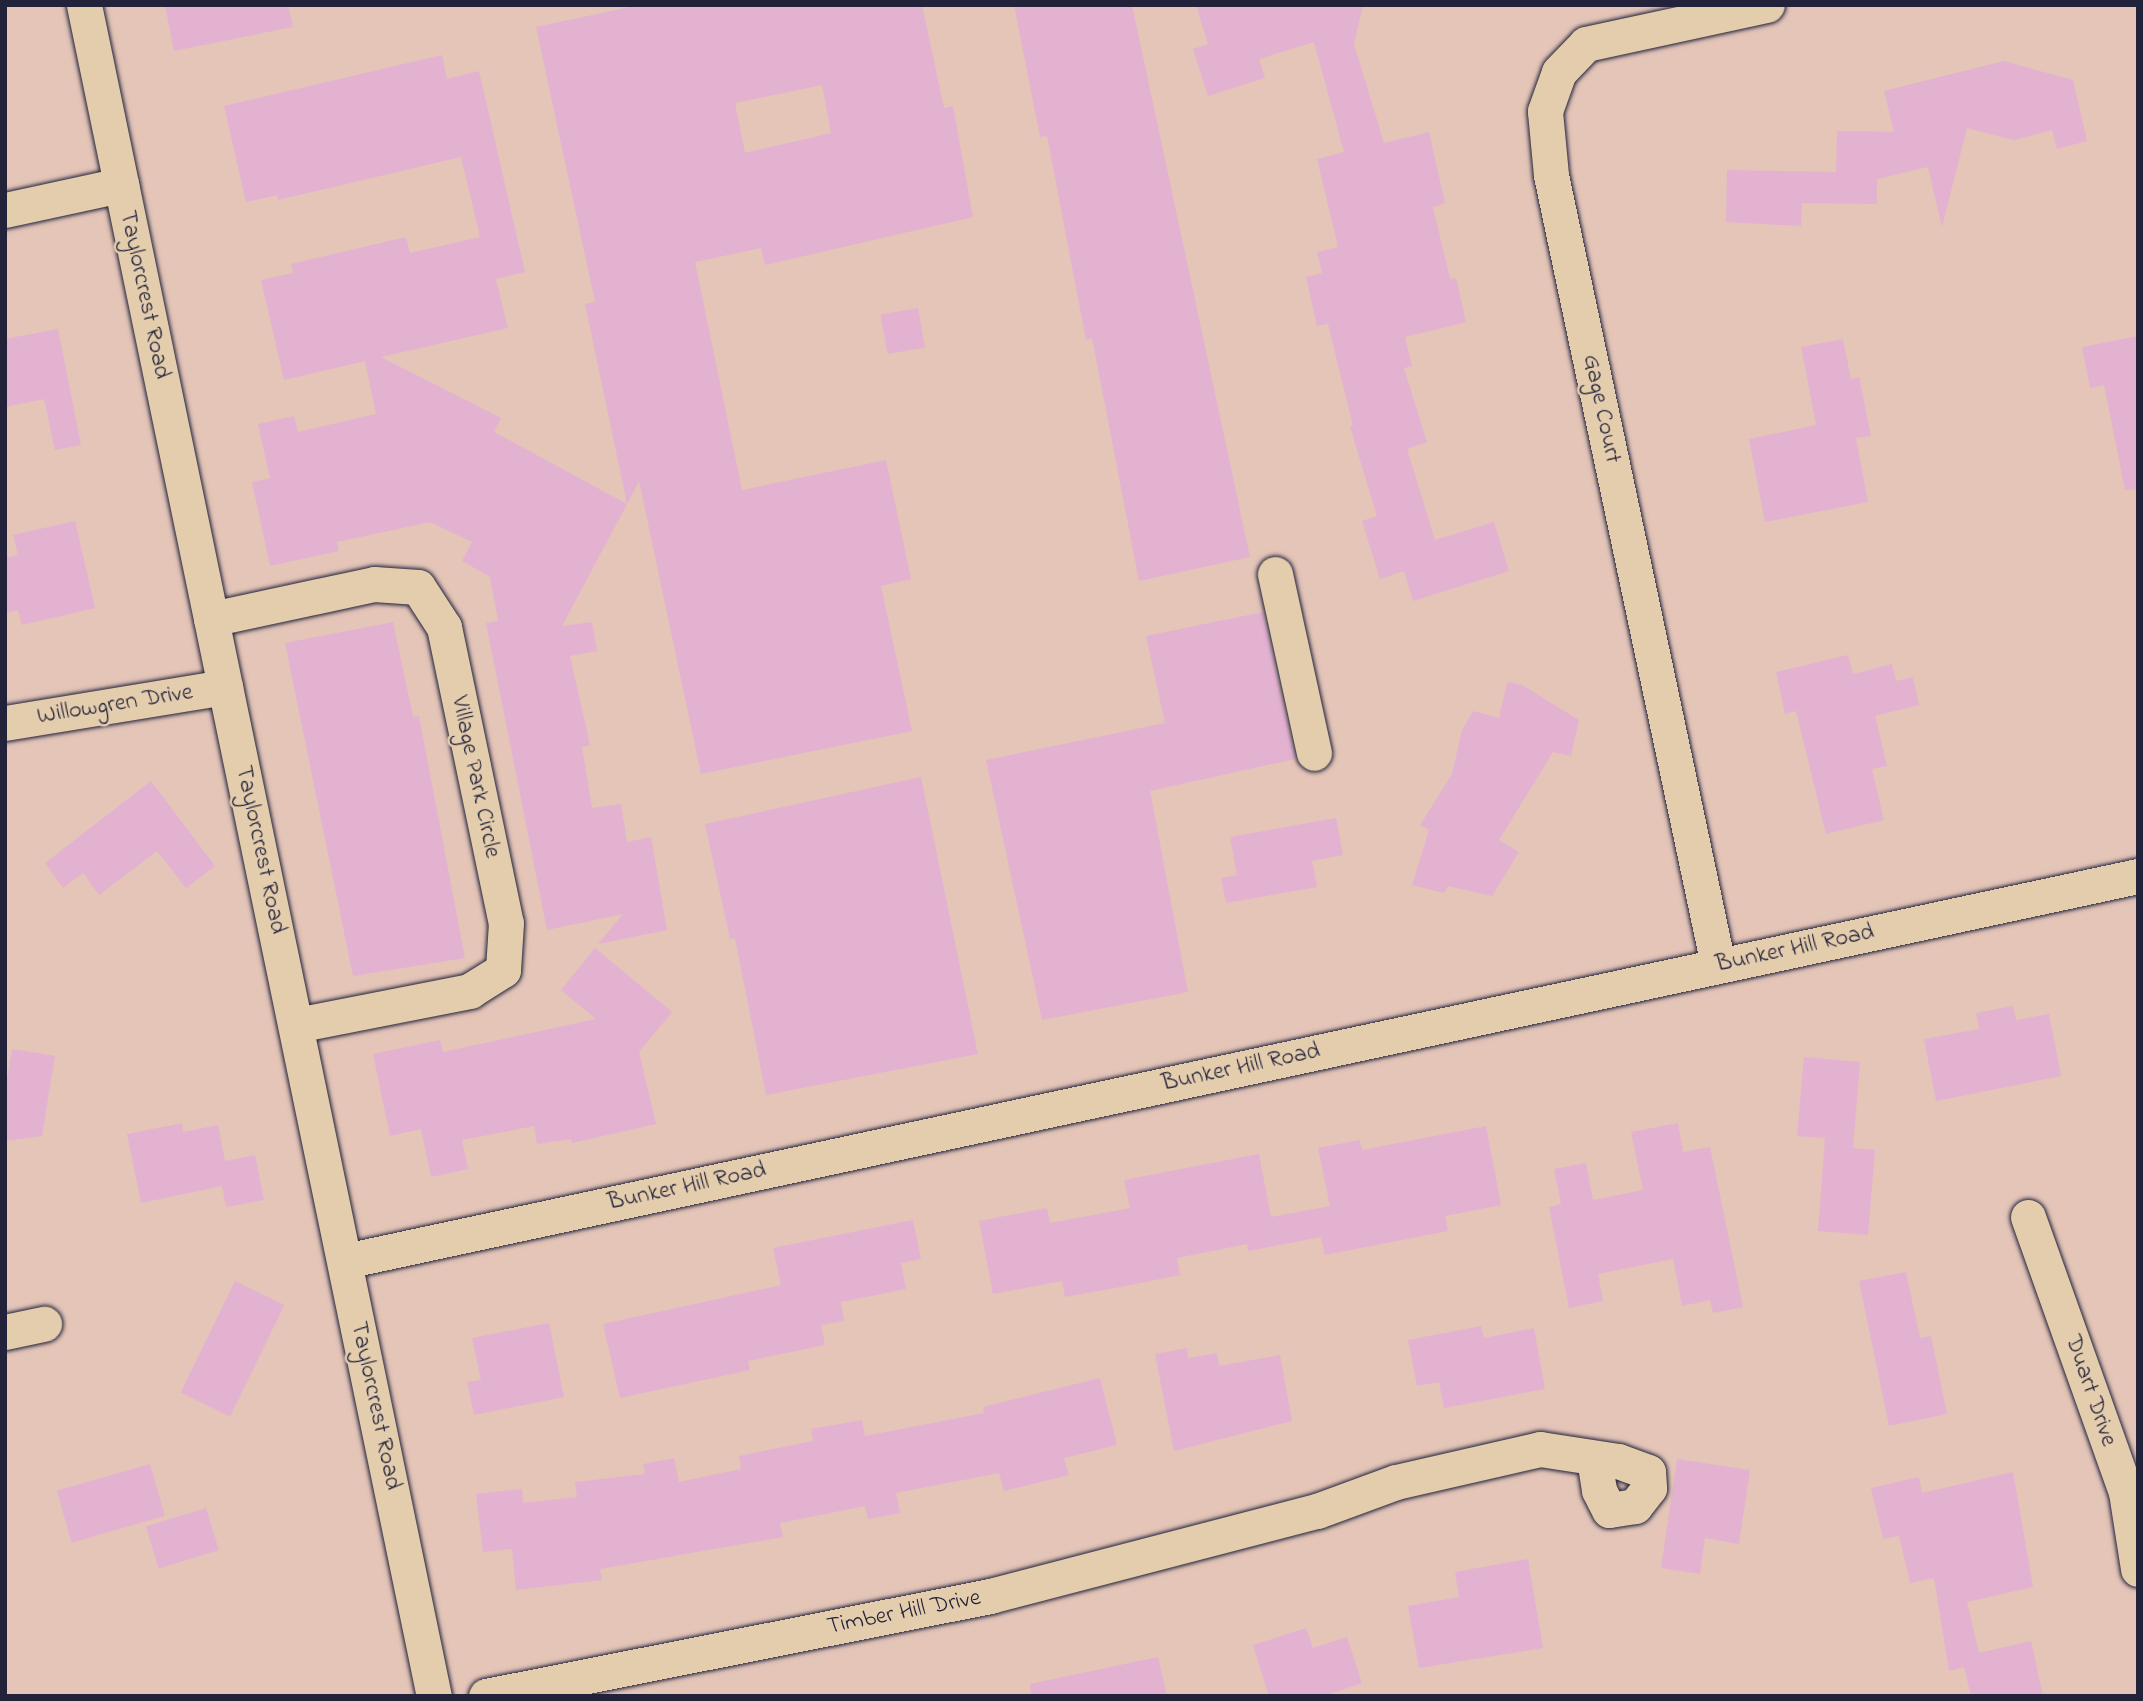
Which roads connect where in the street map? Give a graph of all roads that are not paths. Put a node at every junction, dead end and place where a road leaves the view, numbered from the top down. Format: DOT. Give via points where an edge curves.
graph roads {
  1 [pos="84,5"];
  2 [pos="1767,5"];
  3 [pos="121,185"];
  4 [pos="5,210"];
  5 [pos="1275,574"];
  6 [pos="211,619"];
  7 [pos="225,687"];
  8 [pos="5,723"];
  9 [pos="1314,753"];
  10 [pos="2138,876"];
  11 [pos="1717,965"];
  12 [pos="296,1024"];
  13 [pos="2028,1217"];
  14 [pos="345,1261"];
  15 [pos="44,1325"];
  16 [pos="5,1332"];
  17 [pos="1594,1458"];
  18 [pos="2138,1569"];
  19 [pos="435,1696"];
  20 [pos="486,1696"];
  1 -- 3 [label="street, Taylorcrest Road"];
  2 -- 11 [label="street, Gage Court" via="1586,44 1559,72 1545,111 1551,175"];
  3 -- 4 [label="street"];
  3 -- 6 [label="street, Taylorcrest Road"];
  5 -- 9 [label="street"];
  6 -- 7 [label="street, Taylorcrest Road"];
  6 -- 12 [label="street, Village Park Circle" via="374,584 418,587 444,627 506,923 503,970 470,991"];
  7 -- 8 [label="street, Willowgren Drive"];
  7 -- 12 [label="street, Taylorcrest Road"];
  10 -- 11 [label="street, Bunker Hill Road"];
  11 -- 14 [label="street, Bunker Hill Road"];
  12 -- 14 [label="street, Taylorcrest Road"];
  13 -- 18 [label="street, Duart Drive" via="2126,1492"];
  14 -- 19 [label="street, Taylorcrest Road"];
  15 -- 16 [label="street"];
  17 -- 20 [label="street, Timber Hill Drive" via="1540,1449 1396,1482 1317,1511 990,1596"];
}
